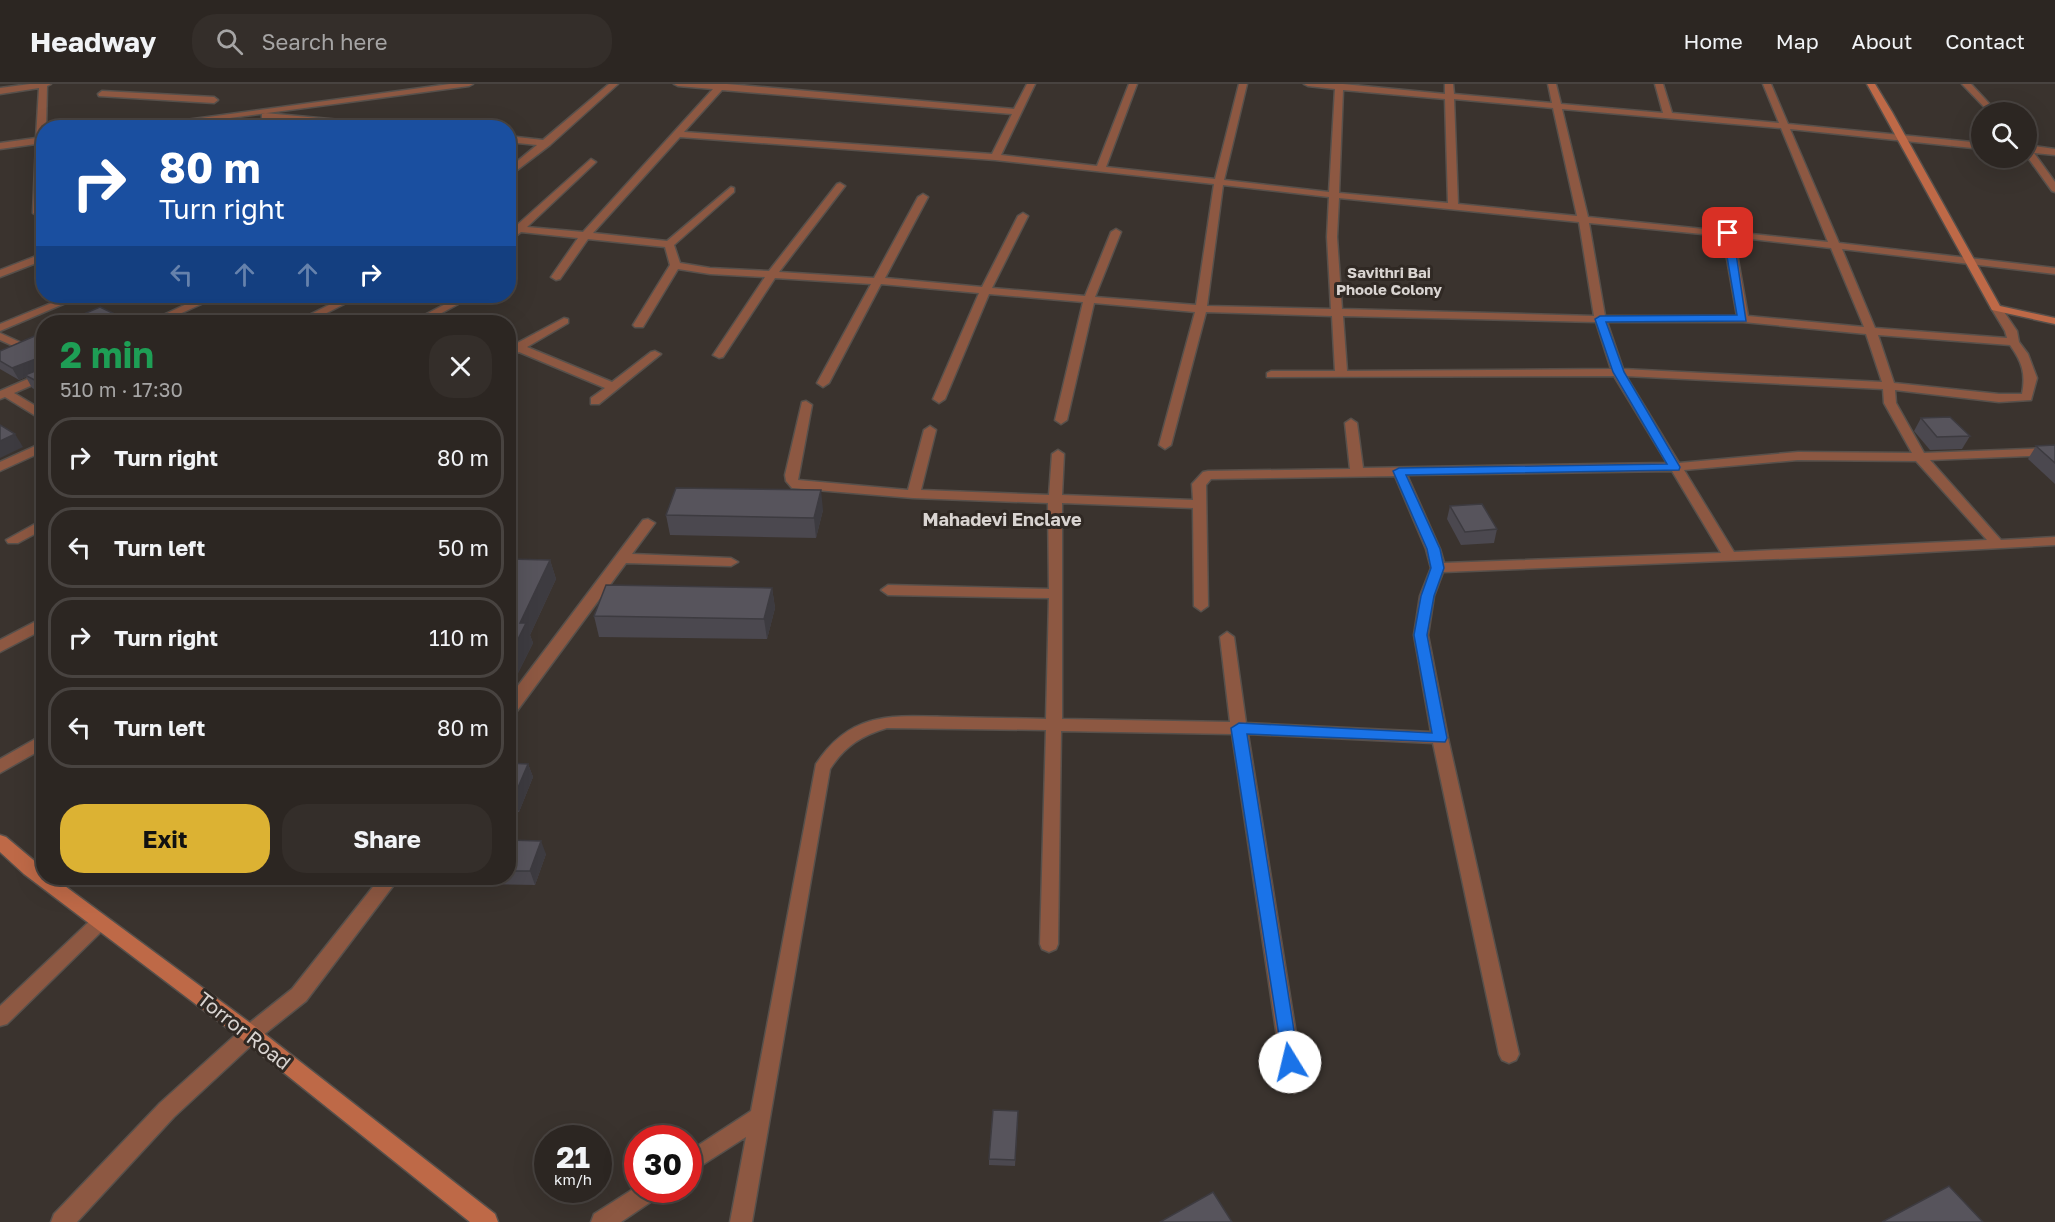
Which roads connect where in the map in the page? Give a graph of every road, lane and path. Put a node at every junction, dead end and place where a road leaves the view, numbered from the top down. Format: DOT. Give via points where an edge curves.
graph roads {
  1 [pos="44,84"];
  2 [pos="469,84"];
  3 [pos="614,84"];
  4 [pos="678,84"];
  5 [pos="823,84"];
  6 [pos="1031,84"];
  7 [pos="1133,84"];
  8 [pos="1243,84"];
  9 [pos="1308,84"];
  10 [pos="1449,84"];
  11 [pos="1552,84"];
  12 [pos="1659,84"];
  13 [pos="1767,84"];
  14 [pos="1870,84"];
  15 [pos="1966,84"];
  16 [pos="722,86"];
  17 [pos="1339,86"];
  18 [pos="169,90"];
  19 [pos="0,91"];
  20 [pos="102,94"];
  21 [pos="159,96"];
  22 [pos="816,96"];
  23 [pos="1450,98"];
  24 [pos="214,100"];
  25 [pos="1983,102"];
  26 [pos="1558,107"];
  27 [pos="1016,112"];
  28 [pos="233,113"];
  29 [pos="1668,116"];
  30 [pos="43,120"];
  31 [pos="180,120"];
  32 [pos="308,120"];
  33 [pos="1785,126"];
  34 [pos="677,134"];
  35 [pos="1905,138"];
  36 [pos="516,140"];
  37 [pos="36,141"];
  38 [pos="547,143"];
  39 [pos="1971,145"];
  40 [pos="0,146"];
  41 [pos="2037,150"];
  42 [pos="2055,152"];
  43 [pos="995,157"];
  44 [pos="591,162"];
  45 [pos="2037,163"];
  46 [pos="516,168"];
  47 [pos="1101,168"];
  48 [pos="1219,181"];
  49 [pos="840,186"];
  50 [pos="2055,189"];
  51 [pos="731,190"];
  52 [pos="1332,195"];
  53 [pos="923,197"];
  54 [pos="1453,207"];
  55 [pos="1023,216"];
  56 [pos="1583,218"];
  57 [pos="516,227"];
  58 [pos="516,229"];
  59 [pos="1116,232"];
  60 [pos="1728,233"];
  61 [pos="584,237"];
  62 [pos="669,244"];
  63 [pos="1835,247"];
  64 [pos="36,259"];
  65 [pos="1970,263"];
  66 [pos="675,265"];
  67 [pos="2055,271"];
  68 [pos="773,273"];
  69 [pos="0,274"];
  70 [pos="556,277"];
  71 [pos="879,281"];
  72 [pos="985,291"];
  73 [pos="1089,299"];
  74 [pos="60,303"];
  75 [pos="195,303"];
  76 [pos="341,303"];
  77 [pos="454,303"];
  78 [pos="1996,308"];
  79 [pos="1201,309"];
  80 [pos="1336,314"];
  81 [pos="169,315"];
  82 [pos="316,315"];
  83 [pos="431,315"];
  84 [pos="1743,318"];
  85 [pos="1600,319"];
  86 [pos="564,321"];
  87 [pos="2055,321"];
  88 [pos="639,325"];
  89 [pos="0,328"];
  90 [pos="1871,332"];
  91 [pos="0,336"];
  92 [pos="2013,342"];
  93 [pos="20,346"];
  94 [pos="516,348"];
  95 [pos="516,351"];
  96 [pos="655,354"];
  97 [pos="719,355"];
  98 [pos="1618,372"];
  99 [pos="1341,374"];
  100 [pos="1270,375"];
  101 [pos="36,379"];
  102 [pos="823,383"];
  103 [pos="1889,386"];
  104 [pos="614,387"];
  105 [pos="3,394"];
  106 [pos="939,399"];
  107 [pos="595,401"];
  108 [pos="806,405"];
  109 [pos="36,413"];
  110 [pos="1061,420"];
  111 [pos="1351,423"];
  112 [pos="930,430"];
  113 [pos="1165,445"];
  114 [pos="36,450"];
  115 [pos="2050,452"];
  116 [pos="1058,454"];
  117 [pos="1920,457"];
  118 [pos="0,466"];
  119 [pos="1675,467"];
  120 [pos="1357,471"];
  121 [pos="1399,471"];
  122 [pos="913,494"];
  123 [pos="1055,500"];
  124 [pos="1199,504"];
  125 [pos="648,523"];
  126 [pos="36,527"];
  127 [pos="13,540"];
  128 [pos="2055,541"];
  129 [pos="1996,542"];
  130 [pos="1729,555"];
  131 [pos="621,558"];
  132 [pos="731,562"];
  133 [pos="1438,568"];
  134 [pos="888,590"];
  135 [pos="1056,594"];
  136 [pos="1201,606"];
  137 [pos="36,627"];
  138 [pos="1227,637"];
  139 [pos="0,647"];
  140 [pos="516,700"];
  141 [pos="1053,726"];
  142 [pos="1239,728"];
  143 [pos="1440,738"];
  144 [pos="36,745"];
  145 [pos="0,767"];
  146 [pos="0,843"];
  147 [pos="36,874"];
  148 [pos="51,885"];
  149 [pos="385,885"];
  150 [pos="100,922"];
  151 [pos="1049,944"];
  152 [pos="0,1018"];
  153 [pos="250,1034"];
  154 [pos="1509,1054"];
  155 [pos="1294,1084"];
  156 [pos="760,1116"];
  157 [pos="702,1155"];
  158 [pos="630,1203"];
  159 [pos="62,1222"];
  160 [pos="487,1222"];
  161 [pos="602,1222"];
  162 [pos="741,1222"];
  1 -- 19 [label="street"];
  1 -- 30 [label="street"];
  2 -- 28 [label="street"];
  3 -- 38 [label="street"];
  4 -- 16 [label="street"];
  5 -- 22 [label="street"];
  6 -- 27 [label="street"];
  7 -- 47 [label="street"];
  8 -- 48 [label="street"];
  9 -- 17 [label="street"];
  10 -- 23 [label="street"];
  11 -- 26 [label="street"];
  12 -- 29 [label="street"];
  13 -- 33 [label="street"];
  14 -- 35 [label="street"];
  15 -- 25 [label="street"];
  16 -- 22 [label="street"];
  16 -- 34 [label="street"];
  17 -- 23 [label="street"];
  17 -- 52 [label="street"];
  18 -- 21 [label="street"];
  20 -- 21 [label="street"];
  21 -- 24 [label="street"];
  22 -- 27 [label="street"];
  23 -- 26 [label="street"];
  23 -- 54 [label="street"];
  26 -- 29 [label="street"];
  26 -- 56 [label="street"];
  27 -- 43 [label="street"];
  28 -- 31 [label="street"];
  28 -- 32 [label="street"];
  29 -- 33 [label="street"];
  33 -- 35 [label="street"];
  33 -- 63 [label="street"];
  34 -- 43 [label="street"];
  34 -- 61 [label="street"];
  35 -- 39 [label="street"];
  35 -- 65 [label="street"];
  36 -- 38 [label="street"];
  37 -- 40 [label="street"];
  38 -- 46 [label="street"];
  41 -- 42 [label="street"];
  43 -- 47 [label="street"];
  44 -- 57 [label="street"];
  45 -- 50 [label="street"];
  47 -- 48 [label="street"];
  48 -- 52 [label="street"];
  48 -- 79 [label="street"];
  49 -- 68 [label="street"];
  51 -- 62 [label="street"];
  52 -- 54 [label="street"];
  52 -- 80 [label="street"];
  53 -- 71 [label="street"];
  54 -- 56 [label="street"];
  55 -- 72 [label="street"];
  56 -- 60 [label="street"];
  56 -- 85 [label="street"];
  58 -- 61 [label="street"];
  59 -- 73 [label="street"];
  60 -- 63 [label="street"];
  60 -- 84 [label="street"];
  61 -- 62 [label="street"];
  61 -- 70 [label="street"];
  62 -- 66 [label="street"];
  63 -- 65 [label="street"];
  63 -- 90 [label="street"];
  64 -- 69 [label="street"];
  65 -- 67 [label="street"];
  65 -- 78 [label="street"];
  66 -- 68 [label="street" via="710,271"];
  66 -- 88 [label="street"];
  68 -- 71 [label="street"];
  68 -- 97 [label="street"];
  71 -- 72 [label="street"];
  71 -- 102 [label="street"];
  72 -- 73 [label="street"];
  72 -- 106 [label="street"];
  73 -- 79 [label="street"];
  73 -- 110 [label="street"];
  74 -- 89 [label="street"];
  75 -- 81 [label="street"];
  76 -- 82 [label="street"];
  77 -- 83 [label="street"];
  78 -- 87 [label="street"];
  78 -- 92 [label="street" via="2011,331"];
  79 -- 80 [label="street"];
  79 -- 113 [label="street"];
  80 -- 85 [label="street"];
  80 -- 99 [label="street"];
  84 -- 85 [label="street"];
  84 -- 90 [label="street"];
  85 -- 98 [label="street"];
  86 -- 94 [label="street"];
  90 -- 92 [label="street"];
  90 -- 103 [label="street"];
  91 -- 93 [label="street"];
  92 -- 103 [label="street" via="2031,378 2027,397 1999,398"];
  95 -- 104 [label="street"];
  96 -- 104 [label="street"];
  98 -- 99 [label="street"];
  98 -- 103 [label="street"];
  98 -- 119 [label="street"];
  99 -- 100 [label="street"];
  101 -- 105 [label="street"];
  103 -- 117 [label="street" via="1890,404"];
  104 -- 107 [label="street"];
  105 -- 109 [label="street"];
  108 -- 122 [label="street" via="790,475 792,481 808,487"];
  111 -- 120 [label="street"];
  112 -- 122 [label="street"];
  114 -- 118 [label="street"];
  115 -- 117 [label="street"];
  116 -- 123 [label="street"];
  117 -- 119 [label="street" via="1798,456"];
  117 -- 129 [label="street"];
  119 -- 121 [label="street"];
  119 -- 130 [label="street"];
  120 -- 121 [label="street"];
  120 -- 124 [label="street" via="1208,475 1199,484"];
  121 -- 133 [label="street"];
  122 -- 123 [label="street"];
  123 -- 124 [label="street"];
  123 -- 135 [label="street"];
  124 -- 136 [label="street"];
  125 -- 131 [label="street"];
  126 -- 127 [label="street"];
  128 -- 129 [label="street"];
  129 -- 130 [label="street" via="1853,552"];
  130 -- 133 [label="street"];
  131 -- 132 [label="street"];
  131 -- 140 [label="street"];
  133 -- 143 [label="street" via="1427,596 1420,635"];
  134 -- 135 [label="street"];
  135 -- 141 [label="street"];
  137 -- 139 [label="street"];
  138 -- 142 [label="street"];
  141 -- 142 [label="street"];
  141 -- 151 [label="street"];
  141 -- 156 [label="street" via="887,722 863,728 829,756 822,768"];
  142 -- 143 [label="street"];
  142 -- 155 [label="street"];
  143 -- 154 [label="street"];
  144 -- 145 [label="street"];
  146 -- 147 [label="street, Torror Road"];
  148 -- 150 [label="street, Torror Road"];
  149 -- 153 [label="street" via="299,995"];
  150 -- 152 [label="street"];
  150 -- 153 [label="street, Torror Road"];
  153 -- 159 [label="street" via="167,1110"];
  153 -- 160 [label="street, Torror Road"];
  156 -- 157 [label="street"];
  156 -- 162 [label="street"];
  158 -- 161 [label="street"];
}
